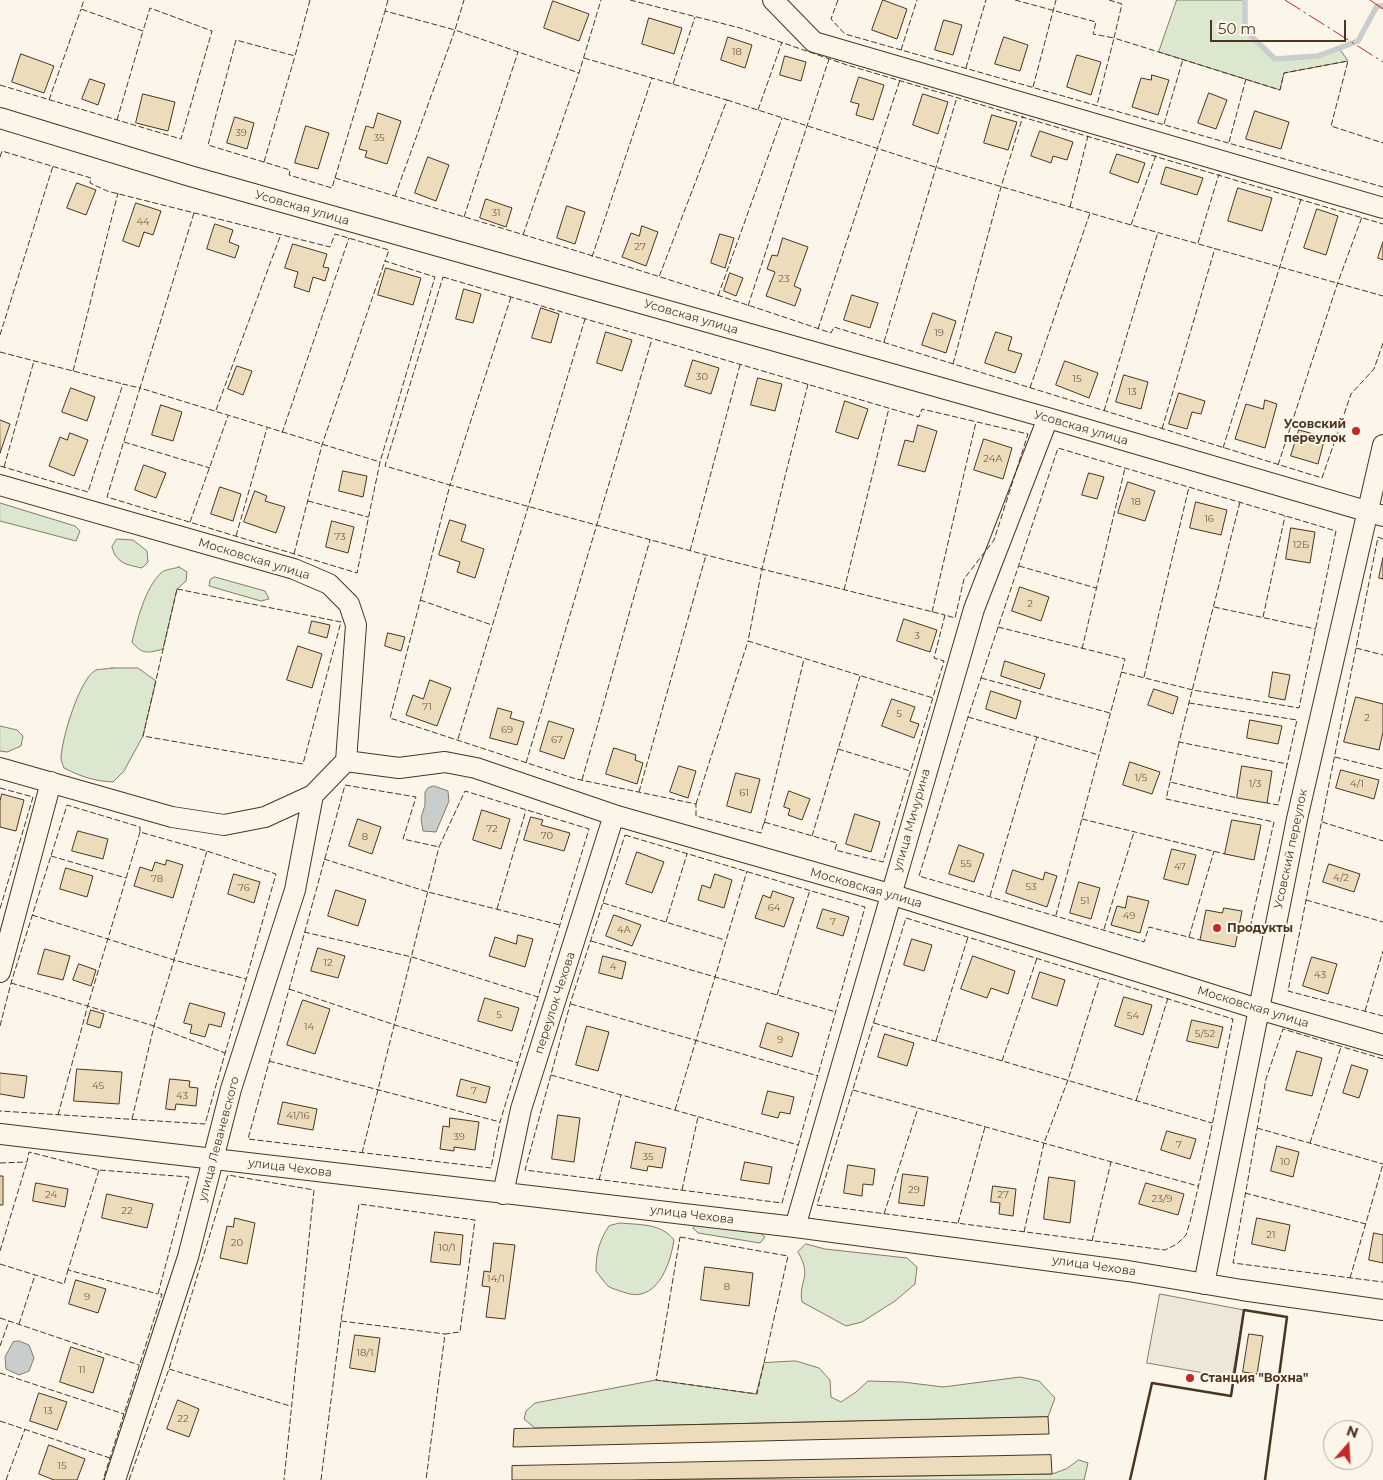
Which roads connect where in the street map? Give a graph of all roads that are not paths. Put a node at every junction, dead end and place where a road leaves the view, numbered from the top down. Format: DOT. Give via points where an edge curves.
graph roads {
  1 [pos="773,0"];
  2 [pos="0,118"];
  3 [pos="1383,208"];
  4 [pos="1048,418"];
  5 [pos="1383,445"];
  6 [pos="0,486"];
  7 [pos="1375,514"];
  8 [pos="346,761"];
  9 [pos="0,768"];
  10 [pos="51,782"];
  11 [pos="313,795"];
  12 [pos="614,815"];
  13 [pos="890,894"];
  14 [pos="0,972"];
  15 [pos="1258,1009"];
  16 [pos="1383,1045"];
  17 [pos="0,1134"];
  18 [pos="214,1159"];
  19 [pos="503,1194"];
  20 [pos="794,1227"];
  21 [pos="1204,1284"];
  22 [pos="1383,1310"];
  23 [pos="115,1480"];
  1 -- 3 [label="street" via="814,42"];
  2 -- 4 [label="street, Усовская улица" via="190,176"];
  4 -- 7 [label="street, Усовская улица"];
  4 -- 13 [label="street, улица Мичурина" via="974,609"];
  5 -- 7 [label="street, Усовский переулок"];
  6 -- 8 [label="street, Московская улица" via="294,569 329,584 349,604 356,626"];
  7 -- 15 [label="street, Усовский переулок" via="1297,819"];
  8 -- 11 [label="street"];
  8 -- 12 [label="street, Московская улица" via="400,768 445,762 476,768"];
  9 -- 10 [label="street"];
  10 -- 11 [label="street" via="172,817 224,825 265,817"];
  10 -- 14 [label="street"];
  11 -- 18 [label="street, улица Леваневского" via="295,890 232,1089"];
  12 -- 13 [label="street, Московская улица"];
  12 -- 19 [label="street, переулок Чехова" via="521,1109"];
  13 -- 15 [label="street, Московская улица"];
  13 -- 20 [label="street, улица Мичурина"];
  15 -- 16 [label="street, Московская улица"];
  15 -- 21 [label="street, Усовский переулок"];
  17 -- 18 [label="street, улица Чехова"];
  18 -- 19 [label="street, улица Чехова"];
  18 -- 23 [label="street, улица Леваневского" via="188,1257"];
  19 -- 20 [label="street, улица Чехова"];
  20 -- 21 [label="street, улица Чехова"];
  21 -- 22 [label="street, улица Чехова"];
}
